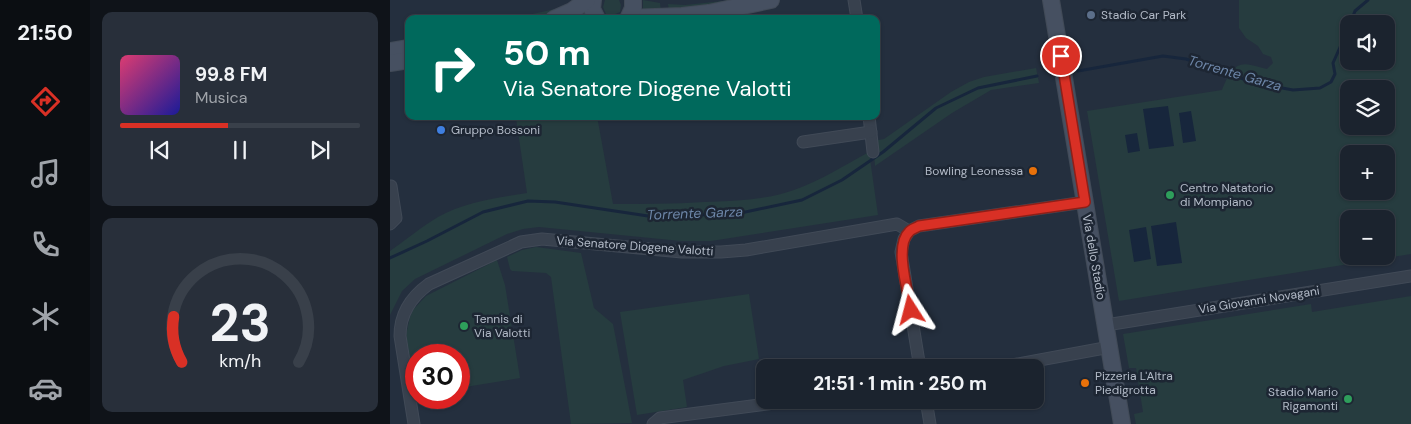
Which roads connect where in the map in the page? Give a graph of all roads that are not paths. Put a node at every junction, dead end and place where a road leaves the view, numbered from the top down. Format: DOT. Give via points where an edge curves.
graph roads {
  1 [pos="588,0"];
  2 [pos="592,0"];
  3 [pos="633,0"];
  4 [pos="770,0"];
  5 [pos="854,0"];
  6 [pos="1051,0"];
  7 [pos="563,15"];
  8 [pos="595,15"];
  9 [pos="630,15"];
  10 [pos="689,15"];
  11 [pos="856,15"];
  12 [pos="405,49"];
  13 [pos="390,51"];
  14 [pos="405,61"];
  15 [pos="390,63"];
  16 [pos="870,120"];
  17 [pos="871,132"];
  18 [pos="803,142"];
  19 [pos="873,152"];
  20 [pos="391,186"];
  21 [pos="1085,202"];
  22 [pos="390,224"];
  23 [pos="909,231"];
  24 [pos="1411,276"];
  25 [pos="1106,325"];
  26 [pos="1110,347"];
  27 [pos="919,359"];
  28 [pos="1044,359"];
  29 [pos="756,405"];
  30 [pos="928,409"];
  31 [pos="414,424"];
  32 [pos="653,424"];
  33 [pos="930,424"];
  34 [pos="1122,424"];
  1 -- 7 [label="street"];
  2 -- 8 [label="street"];
  3 -- 9 [label="street"];
  4 -- 10 [label="street"];
  5 -- 11 [label="street"];
  6 -- 21 [label="street, Via dello Stadio"];
  12 -- 13 [label="street"];
  14 -- 15 [label="street"];
  16 -- 17 [label="street"];
  17 -- 18 [label="street"];
  17 -- 19 [label="street"];
  20 -- 22 [label="street" via="396,218"];
  21 -- 23 [label="street, Via Senatore Diogene Valotti" via="919,226"];
  21 -- 25 [label="street, Via dello Stadio"];
  23 -- 27 [label="street" via="901,252"];
  23 -- 31 [label="street, Via Senatore Diogene Valotti" via="897,224 746,250 708,253 542,239 522,242 429,284 410,302 400,323 400,336"];
  24 -- 25 [label="street, Via Giovanni Novagani"];
  25 -- 26 [label="street, Via dello Stadio"];
  26 -- 28 [label="street"];
  26 -- 34 [label="street, Via dello Stadio"];
  29 -- 32 [label="street" via="660,418"];
  30 -- 33 [label="street"];
}
